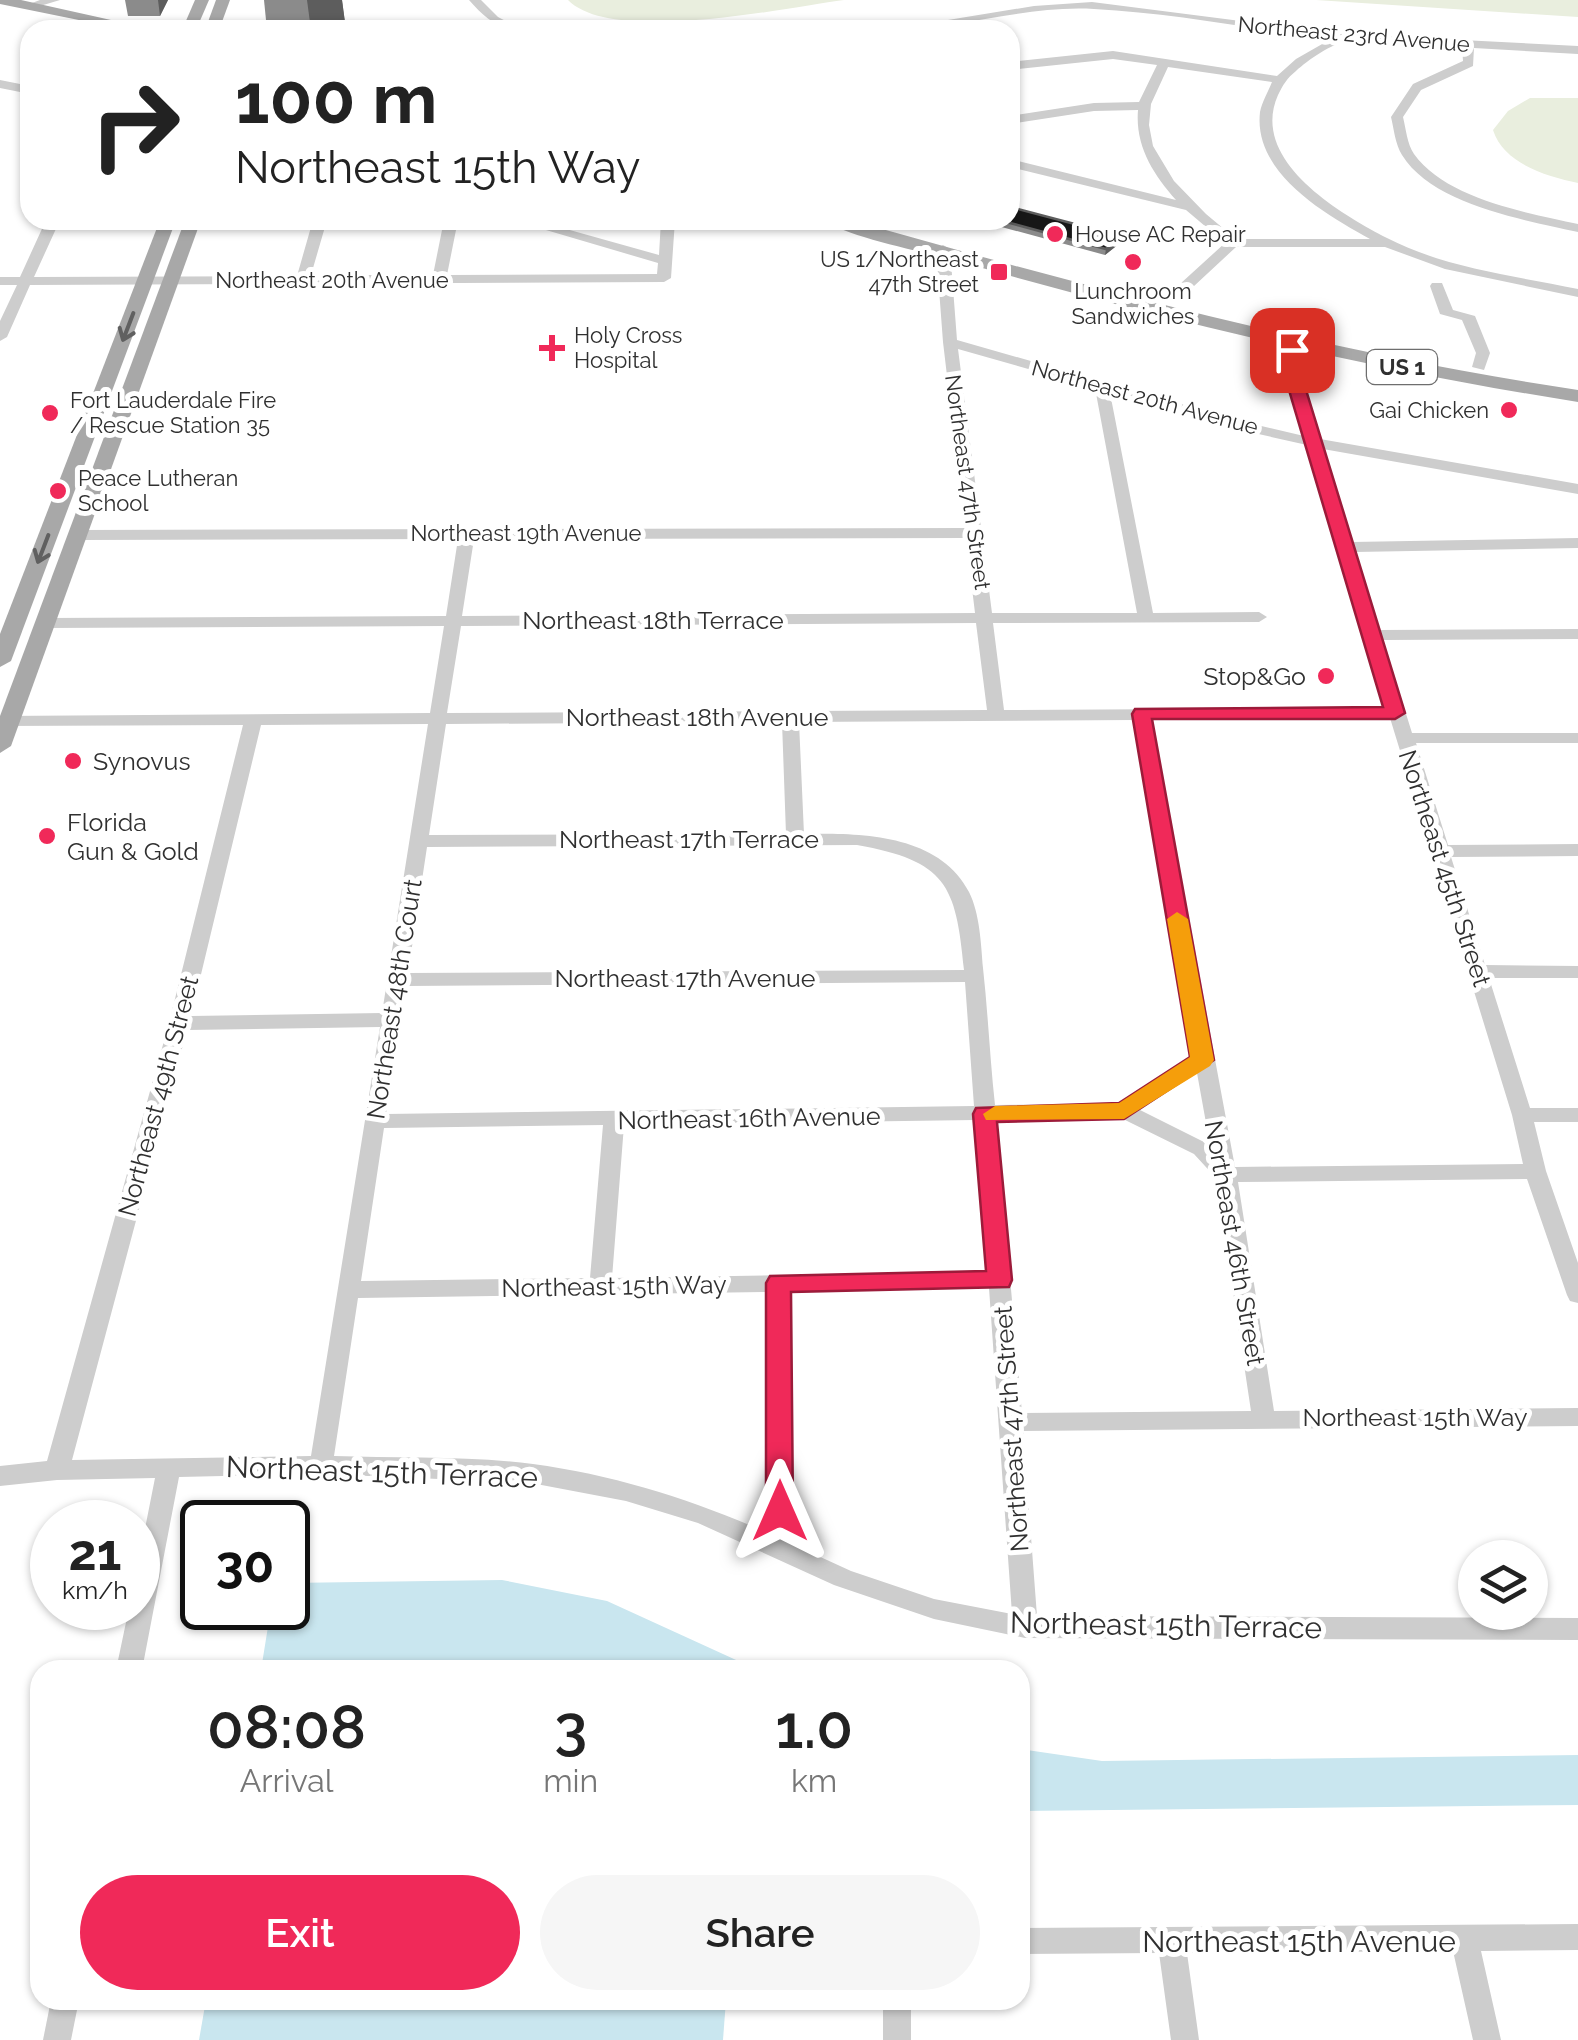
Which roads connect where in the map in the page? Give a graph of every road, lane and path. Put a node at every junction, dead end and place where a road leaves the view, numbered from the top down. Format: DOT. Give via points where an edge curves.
graph roads {
  1 [pos="0,0"];
  2 [pos="475,0"];
  3 [pos="56,3"];
  4 [pos="0,12"];
  5 [pos="38,20"];
  6 [pos="114,20"];
  7 [pos="498,20"];
  8 [pos="960,20"];
  9 [pos="1343,37"];
  10 [pos="1468,46"];
  11 [pos="1578,50"];
  12 [pos="1165,62"];
  13 [pos="1020,64"];
  14 [pos="1280,80"];
  15 [pos="1144,106"];
  16 [pos="1020,118"];
  17 [pos="1020,165"];
  18 [pos="1185,206"];
  19 [pos="1578,228"];
  20 [pos="48,230"];
  21 [pos="164,230"];
  22 [pos="189,230"];
  23 [pos="317,230"];
  24 [pos="449,230"];
  25 [pos="554,230"];
  26 [pos="668,230"];
  27 [pos="870,230"];
  28 [pos="923,230"];
  29 [pos="1233,243"];
  30 [pos="1387,243"];
  31 [pos="943,249"];
  32 [pos="666,262"];
  33 [pos="440,279"];
  34 [pos="26,280"];
  35 [pos="303,280"];
  36 [pos="0,281"];
  37 [pos="146,281"];
  38 [pos="170,281"];
  39 [pos="1437,286"];
  40 [pos="1578,293"];
  41 [pos="1174,297"];
  42 [pos="1129,300"];
  43 [pos="1308,332"];
  44 [pos="0,337"];
  45 [pos="950,342"];
  46 [pos="1291,344"];
  47 [pos="1478,368"];
  48 [pos="1578,382"];
  49 [pos="1102,387"];
  50 [pos="1578,396"];
  51 [pos="90,425"];
  52 [pos="1312,440"];
  53 [pos="109,450"];
  54 [pos="1578,490"];
  55 [pos="466,533"];
  56 [pos="974,533"];
  57 [pos="78,535"];
  58 [pos="1578,543"];
  59 [pos="1345,547"];
  60 [pos="1259,617"];
  61 [pos="986,618"];
  62 [pos="1146,619"];
  63 [pos="452,621"];
  64 [pos="48,623"];
  65 [pos="7,625"];
  66 [pos="1578,634"];
  67 [pos="1372,635"];
  68 [pos="0,661"];
  69 [pos="1395,713"];
  70 [pos="996,714"];
  71 [pos="1142,714"];
  72 [pos="790,716"];
  73 [pos="438,718"];
  74 [pos="254,720"];
  75 [pos="5,721"];
  76 [pos="1404,738"];
  77 [pos="1578,738"];
  78 [pos="0,746"];
  79 [pos="795,838"];
  80 [pos="418,841"];
  81 [pos="1578,850"];
  82 [pos="1441,851"];
  83 [pos="948,878"];
  84 [pos="1478,971"];
  85 [pos="1578,972"];
  86 [pos="972,976"];
  87 [pos="397,980"];
  88 [pos="390,1020"];
  89 [pos="179,1023"];
  90 [pos="1202,1060"];
  91 [pos="1124,1111"];
  92 [pos="984,1114"];
  93 [pos="1522,1115"];
  94 [pos="1578,1115"];
  95 [pos="614,1120"];
  96 [pos="375,1121"];
  97 [pos="1535,1171"];
  98 [pos="1226,1175"];
  99 [pos="1000,1280"];
  100 [pos="779,1283"];
  101 [pos="600,1286"];
  102 [pos="1577,1287"];
  103 [pos="348,1290"];
  104 [pos="1578,1417"];
  105 [pos="1264,1418"];
  106 [pos="1012,1422"];
  107 [pos="321,1465"];
  108 [pos="169,1468"];
  109 [pos="57,1470"];
  110 [pos="0,1476"];
  111 [pos="780,1550"];
  112 [pos="1025,1628"];
  113 [pos="1578,1629"];
  114 [pos="131,1660"];
  115 [pos="1578,1937"];
  116 [pos="1465,1940"];
  117 [pos="1030,1942"];
  118 [pos="1172,1942"];
  119 [pos="62,2010"];
  120 [pos="897,2010"];
  121 [pos="57,2040"];
  122 [pos="898,2040"];
  123 [pos="1185,2040"];
  124 [pos="1487,2040"];
  1 -- 3 [label="main road"];
  2 -- 7 [label="street"];
  3 -- 6 [label="main road"];
  4 -- 5 [label="main road"];
  8 -- 9 [label="street, Northeast 23rd Avenue" via="1092,6"];
  9 -- 10 [label="street, Northeast 23rd Avenue"];
  9 -- 14 [label="street"];
  10 -- 11 [label="street, Northeast 23rd Avenue"];
  10 -- 19 [label="street" via="1469,62 1417,87 1397,118 1407,154 1452,191"];
  12 -- 13 [label="street" via="1112,55"];
  12 -- 14 [label="street"];
  12 -- 15 [label="street"];
  14 -- 30 [label="street" via="1265,124 1283,169 1341,217"];
  15 -- 16 [label="street"];
  15 -- 18 [label="street" via="1146,138"];
  17 -- 18 [label="street"];
  18 -- 29 [label="street"];
  20 -- 34 [label="street"];
  21 -- 37 [label="main road"];
  22 -- 38 [label="main road"];
  23 -- 35 [label="street"];
  24 -- 33 [label="street"];
  25 -- 32 [label="street"];
  26 -- 32 [label="street"];
  27 -- 31 [label="main road, US 1"];
  28 -- 41 [label="main road, US 1"];
  29 -- 30 [label="street"];
  29 -- 41 [label="street"];
  30 -- 40 [label="street" via="1450,266"];
  31 -- 42 [label="main road, US 1"];
  31 -- 45 [label="street, Northeast 47th Street"];
  32 -- 33 [label="street, Northeast 20th Avenue" via="664,278"];
  33 -- 35 [label="street, Northeast 20th Avenue"];
  34 -- 36 [label="street, Northeast 20th Avenue"];
  34 -- 37 [label="street, Northeast 20th Avenue"];
  34 -- 44 [label="street"];
  35 -- 38 [label="street, Northeast 20th Avenue"];
  37 -- 38 [label="street, Northeast 20th Avenue"];
  37 -- 51 [label="main road, one-way"];
  38 -- 53 [label="main road"];
  39 -- 47 [label="street" via="1447,314 1468,316 1482,353"];
  41 -- 42 [label="main road"];
  41 -- 43 [label="main road, US 1"];
  42 -- 46 [label="main road, US 1"];
  43 -- 46 [label="street"];
  43 -- 47 [label="main road, US 1"];
  45 -- 49 [label="street, Northeast 20th Avenue"];
  45 -- 56 [label="street, Northeast 47th Street"];
  46 -- 50 [label="main road, US 1"];
  46 -- 52 [label="street, Northeast 45th Street"];
  47 -- 48 [label="main road, US 1"];
  49 -- 52 [label="street, Northeast 20th Avenue"];
  49 -- 62 [label="street"];
  51 -- 53 [label="main road" via="96,442"];
  51 -- 65 [label="main road, one-way"];
  52 -- 54 [label="street, Northeast 20th Avenue"];
  52 -- 59 [label="street, Northeast 45th Street"];
  53 -- 57 [label="main road"];
  55 -- 56 [label="street, Northeast 19th Avenue"];
  55 -- 57 [label="street, Northeast 19th Avenue"];
  55 -- 63 [label="street, Northeast 48th Court"];
  56 -- 61 [label="street, Northeast 47th Street"];
  57 -- 64 [label="main road"];
  58 -- 59 [label="street"];
  59 -- 67 [label="street, Northeast 45th Street"];
  60 -- 62 [label="street, Northeast 18th Terrace"];
  61 -- 62 [label="street, Northeast 18th Terrace"];
  61 -- 63 [label="street, Northeast 18th Terrace"];
  61 -- 70 [label="street, Northeast 47th Street"];
  63 -- 64 [label="street, Northeast 18th Terrace"];
  63 -- 73 [label="street, Northeast 48th Court"];
  64 -- 75 [label="main road"];
  65 -- 68 [label="main road"];
  66 -- 67 [label="street"];
  67 -- 69 [label="street, Northeast 45th Street"];
  69 -- 71 [label="street, Northeast 18th Avenue"];
  69 -- 76 [label="street, Northeast 45th Street"];
  70 -- 71 [label="street, Northeast 18th Avenue"];
  70 -- 72 [label="street, Northeast 18th Avenue"];
  71 -- 90 [label="street, Northeast 46th Street"];
  72 -- 73 [label="street, Northeast 18th Avenue"];
  72 -- 79 [label="street"];
  73 -- 74 [label="street, Northeast 18th Avenue"];
  73 -- 80 [label="street, Northeast 48th Court"];
  74 -- 75 [label="street, Northeast 18th Avenue"];
  74 -- 89 [label="street, Northeast 49th Street"];
  75 -- 78 [label="main road"];
  76 -- 77 [label="street"];
  76 -- 82 [label="street, Northeast 45th Street"];
  79 -- 80 [label="street, Northeast 17th Terrace"];
  79 -- 83 [label="street, Northeast 17th Terrace" via="900,846"];
  80 -- 87 [label="street, Northeast 48th Court"];
  81 -- 82 [label="street"];
  82 -- 84 [label="street, Northeast 45th Street"];
  83 -- 86 [label="street, Northeast 47th Street" via="962,895"];
  84 -- 85 [label="street"];
  84 -- 93 [label="street, Northeast 45th Street"];
  86 -- 87 [label="street, Northeast 17th Avenue"];
  86 -- 92 [label="street, Northeast 47th Street"];
  87 -- 88 [label="street, Northeast 48th Court"];
  88 -- 89 [label="street"];
  88 -- 96 [label="street, Northeast 48th Court"];
  89 -- 109 [label="street, Northeast 49th Street"];
  90 -- 91 [label="street"];
  90 -- 98 [label="street, Northeast 46th Street"];
  91 -- 92 [label="street, Northeast 16th Avenue"];
  91 -- 98 [label="street, Northeast 16th Avenue" via="1201,1149"];
  92 -- 95 [label="street, Northeast 16th Avenue"];
  92 -- 99 [label="street, Northeast 47th Street"];
  93 -- 94 [label="street"];
  93 -- 97 [label="street, Northeast 45th Street"];
  95 -- 96 [label="street, Northeast 16th Avenue"];
  95 -- 101 [label="street"];
  96 -- 103 [label="street, Northeast 48th Court"];
  97 -- 98 [label="street"];
  97 -- 102 [label="street, Northeast 45th Street"];
  98 -- 105 [label="street, Northeast 46th Street"];
  99 -- 100 [label="street, Northeast 15th Way"];
  99 -- 106 [label="street, Northeast 47th Street"];
  100 -- 101 [label="street, Northeast 15th Way"];
  100 -- 111 [label="street"];
  101 -- 103 [label="street, Northeast 15th Way"];
  103 -- 107 [label="street, Northeast 48th Court"];
  104 -- 105 [label="street, Northeast 15th Way"];
  105 -- 106 [label="street, Northeast 15th Way"];
  106 -- 112 [label="street, Northeast 47th Street"];
  107 -- 108 [label="street, Northeast 15th Terrace"];
  107 -- 111 [label="street, Northeast 15th Terrace" via="532,1473 626,1491"];
  108 -- 109 [label="street, Northeast 15th Terrace"];
  108 -- 114 [label="street"];
  109 -- 110 [label="street, Northeast 15th Terrace"];
  111 -- 112 [label="street, Northeast 15th Terrace" via="934,1609"];
  112 -- 113 [label="street, Northeast 15th Terrace"];
  115 -- 116 [label="street, Northeast 15th Avenue"];
  116 -- 118 [label="street, Northeast 15th Avenue"];
  116 -- 124 [label="street"];
  117 -- 118 [label="street, Northeast 15th Avenue"];
  118 -- 123 [label="street"];
  119 -- 121 [label="street"];
  120 -- 122 [label="street"];
}
